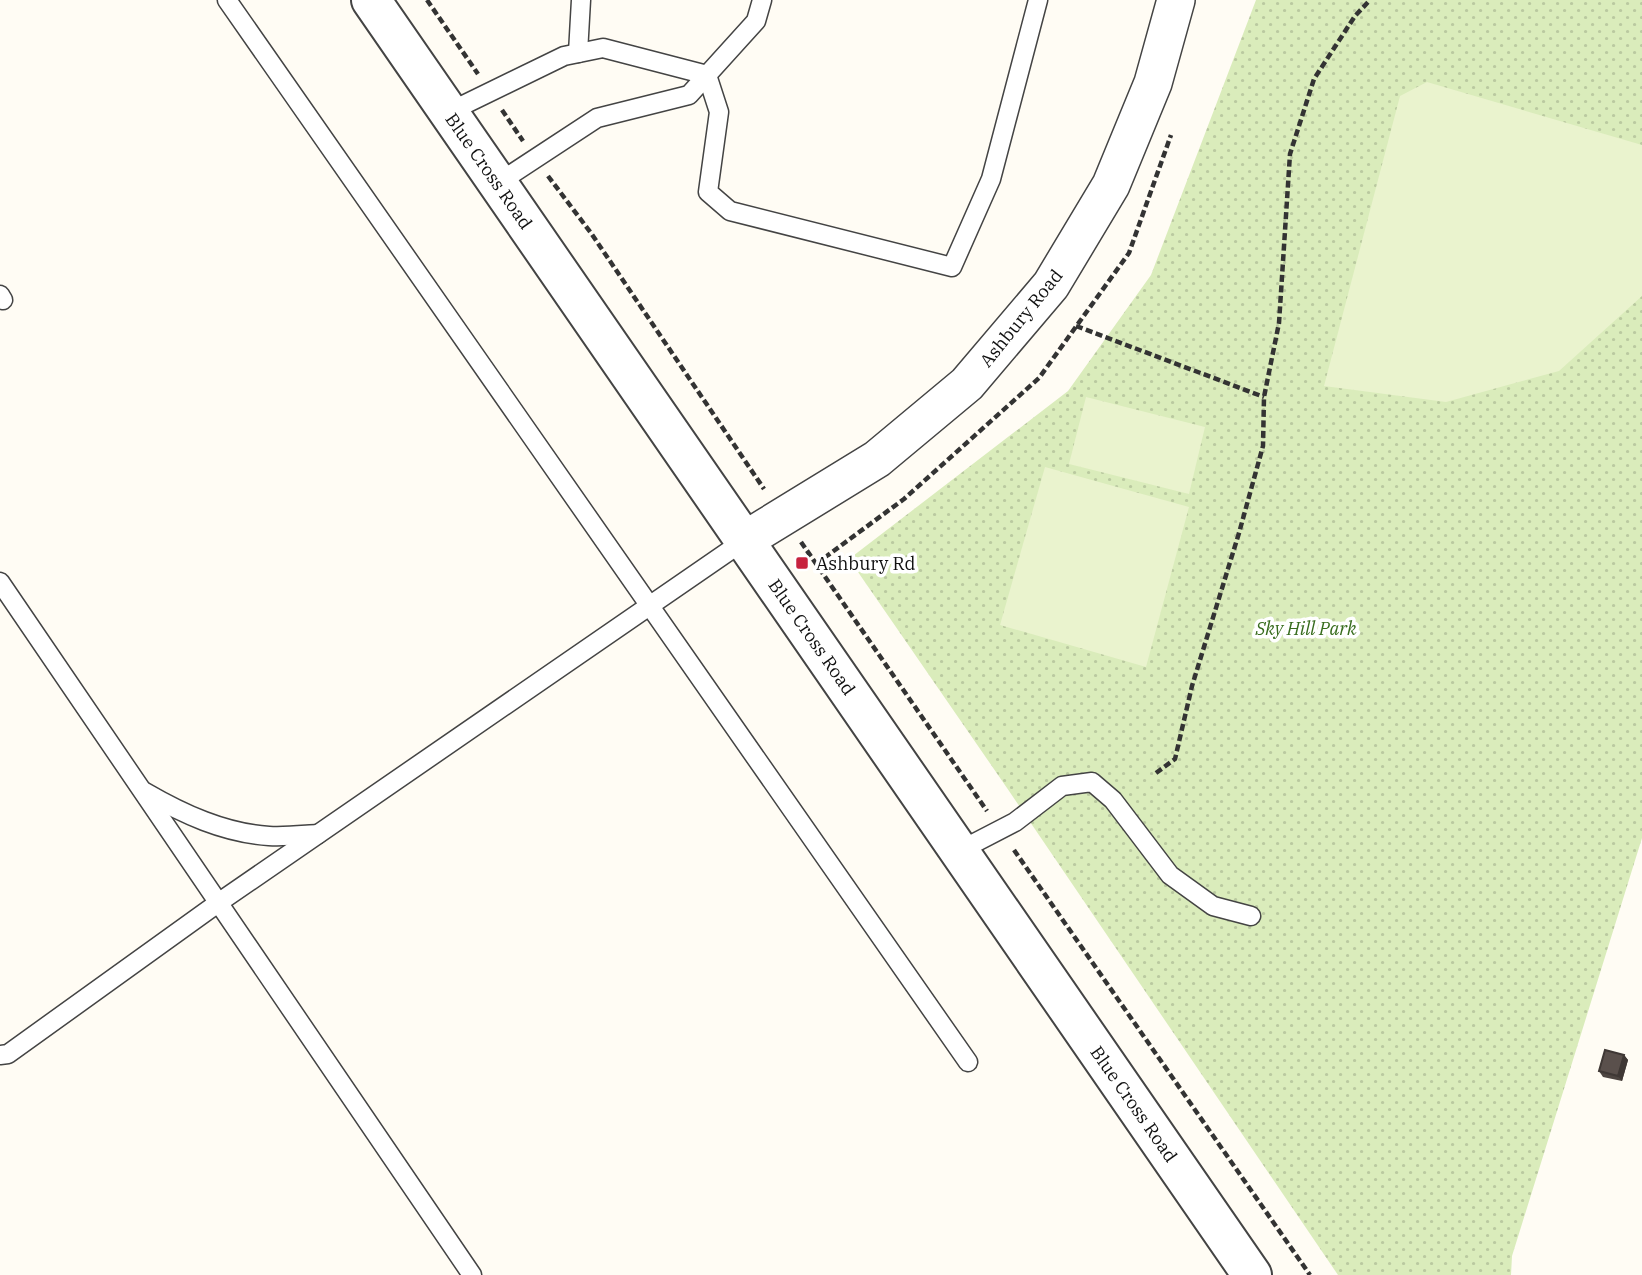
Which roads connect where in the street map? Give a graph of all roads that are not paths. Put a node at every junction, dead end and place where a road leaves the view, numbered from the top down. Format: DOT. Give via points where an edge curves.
graph roads {
  1 [pos="227,0"];
  2 [pos="371,0"];
  3 [pos="581,0"];
  4 [pos="762,0"];
  5 [pos="1038,0"];
  6 [pos="1175,0"];
  7 [pos="578,53"];
  8 [pos="707,75"];
  9 [pos="449,113"];
  10 [pos="498,183"];
  11 [pos="745,540"];
  12 [pos="0,582"];
  13 [pos="650,605"];
  14 [pos="142,790"];
  15 [pos="318,834"];
  16 [pos="960,851"];
  17 [pos="218,903"];
  18 [pos="1251,916"];
  19 [pos="0,1055"];
  20 [pos="968,1062"];
  21 [pos="471,1275"];
  22 [pos="1252,1275"];
  1 -- 13 [label="lane"];
  2 -- 9 [label="street, Blue Cross Road"];
  3 -- 7 [label="lane"];
  4 -- 8 [label="lane" via="756,21"];
  5 -- 8 [label="lane" via="991,180 951,267 730,211 708,192 719,112"];
  6 -- 11 [label="street, Ashbury Road" via="1153,83 1111,185 1051,285 967,384 877,459"];
  7 -- 8 [label="lane" via="603,48"];
  7 -- 9 [label="lane"];
  8 -- 10 [label="lane" via="689,95 597,118"];
  9 -- 10 [label="street, Blue Cross Road"];
  10 -- 11 [label="street, Blue Cross Road"];
  11 -- 13 [label="lane"];
  11 -- 16 [label="street, Blue Cross Road"];
  12 -- 14 [label="lane"];
  13 -- 15 [label="lane"];
  13 -- 20 [label="lane"];
  14 -- 15 [label="lane" via="217,827 268,836"];
  14 -- 17 [label="lane"];
  15 -- 17 [label="lane"];
  16 -- 18 [label="lane" via="1014,822 1062,786 1092,782 1113,800 1171,875 1213,906"];
  16 -- 22 [label="street, Blue Cross Road"];
  17 -- 19 [label="lane" via="8,1054"];
  17 -- 21 [label="lane"];
}
